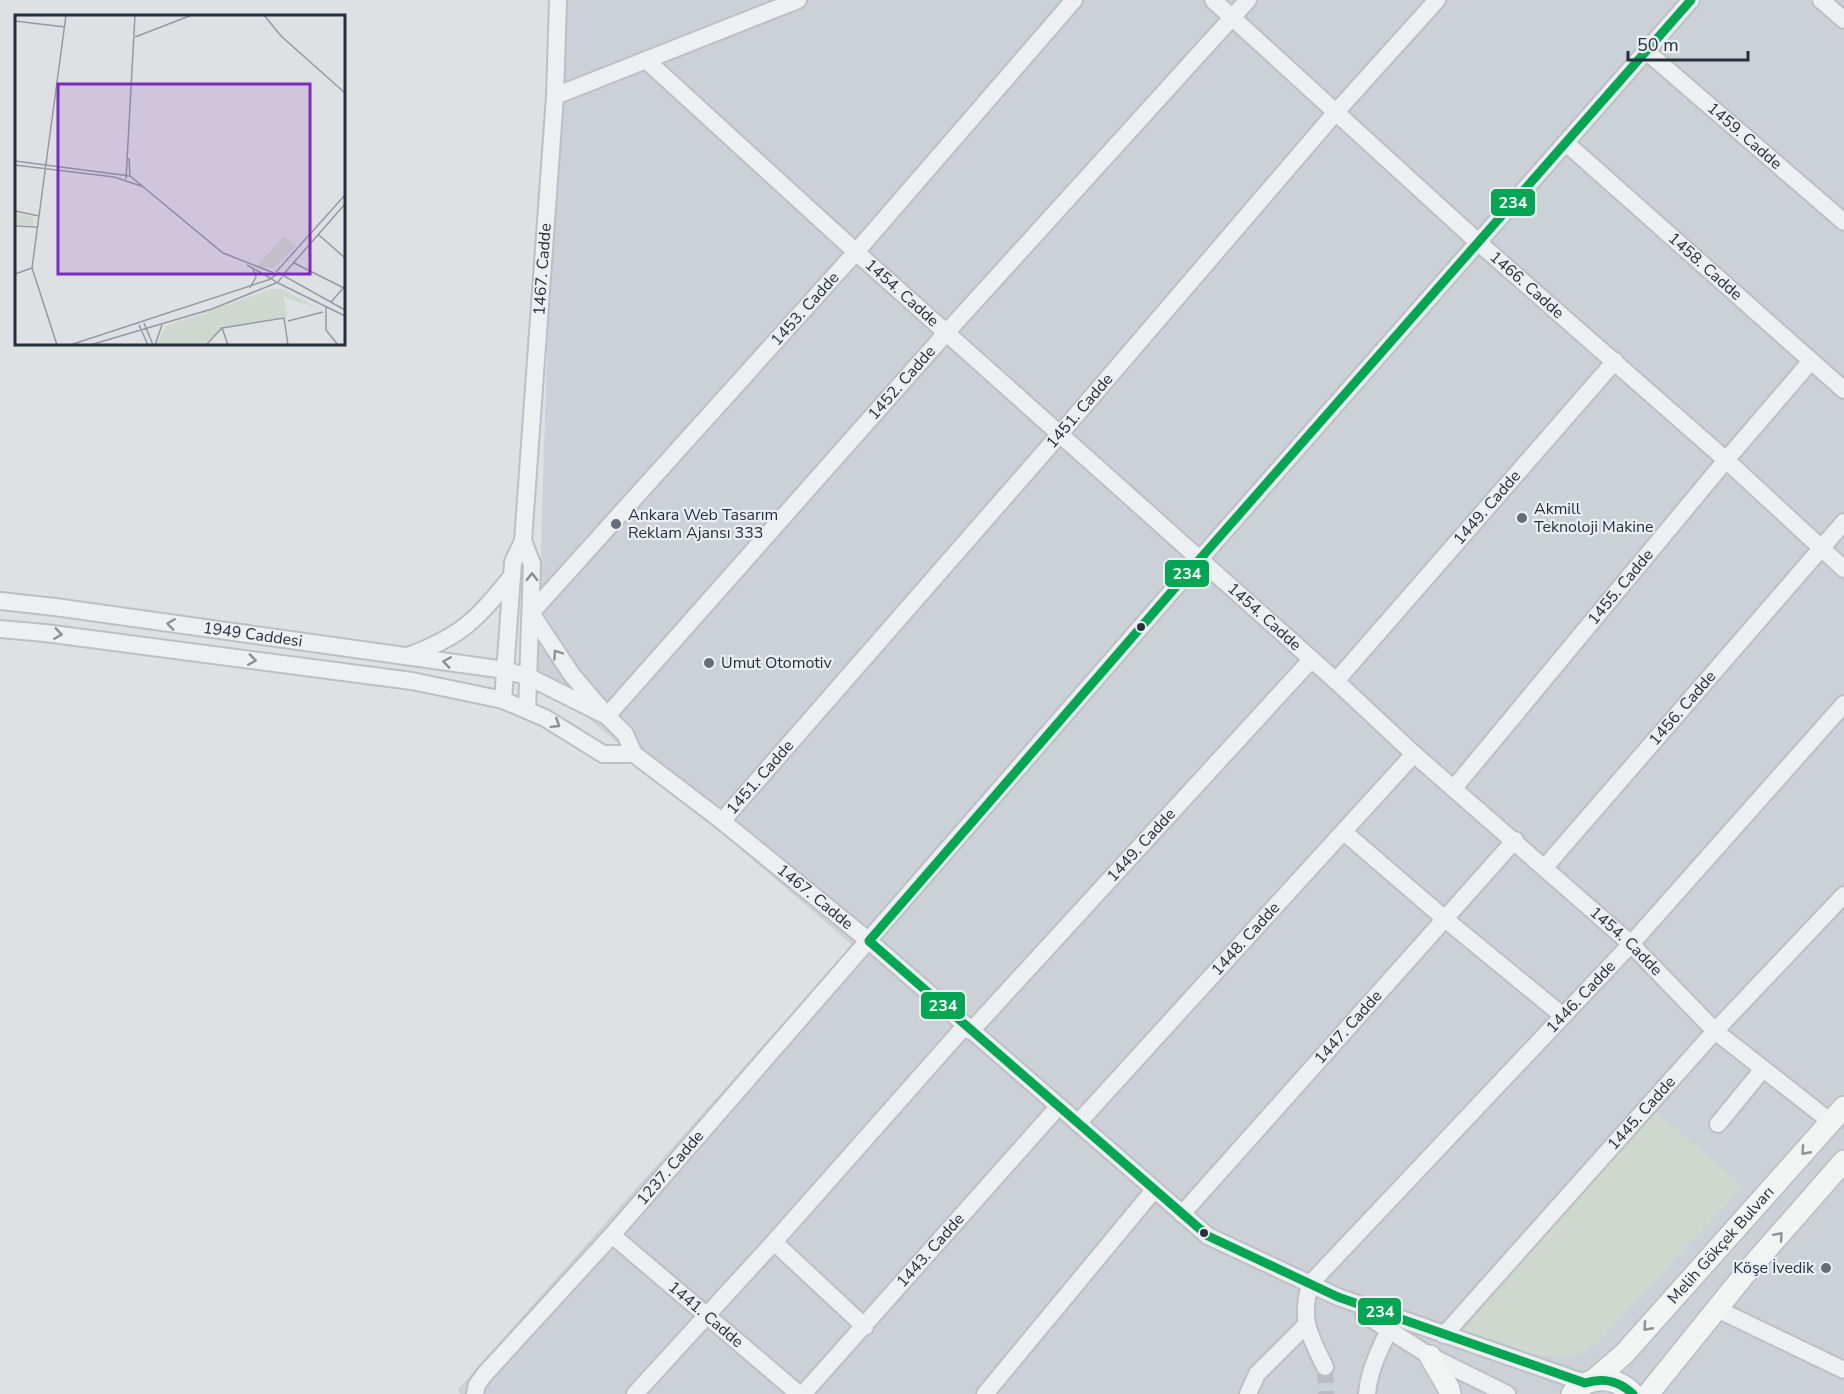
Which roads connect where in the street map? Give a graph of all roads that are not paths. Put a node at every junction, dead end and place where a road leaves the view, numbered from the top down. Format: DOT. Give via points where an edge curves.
graph roads {
  1 [pos="558,0"];
  2 [pos="798,0"];
  3 [pos="1074,0"];
  4 [pos="1213,0"];
  5 [pos="1248,0"];
  6 [pos="1437,0"];
  7 [pos="1691,0"];
  8 [pos="1821,0"];
  9 [pos="1232,19"];
  10 [pos="1844,20"];
  11 [pos="1646,51"];
  12 [pos="646,60"];
  13 [pos="555,96"];
  14 [pos="1336,112"];
  15 [pos="1566,143"];
  16 [pos="1844,222"];
  17 [pos="1479,243"];
  18 [pos="856,252"];
  19 [pos="946,333"];
  20 [pos="1614,361"];
  21 [pos="1811,361"];
  22 [pos="1844,390"];
  23 [pos="1060,434"];
  24 [pos="1726,460"];
  25 [pos="1844,522"];
  26 [pos="523,541"];
  27 [pos="1822,549"];
  28 [pos="1200,559"];
  29 [pos="1844,569"];
  30 [pos="512,576"];
  31 [pos="0,601"];
  32 [pos="531,613"];
  33 [pos="0,629"];
  34 [pos="406,657"];
  35 [pos="1311,660"];
  36 [pos="505,670"];
  37 [pos="529,677"];
  38 [pos="1336,681"];
  39 [pos="503,700"];
  40 [pos="1844,704"];
  41 [pos="527,710"];
  42 [pos="607,717"];
  43 [pos="634,754"];
  44 [pos="1414,754"];
  45 [pos="1454,788"];
  46 [pos="723,821"];
  47 [pos="1344,832"];
  48 [pos="1515,840"];
  49 [pos="1545,867"];
  50 [pos="1844,895"];
  51 [pos="1445,919"];
  52 [pos="869,941"];
  53 [pos="1631,944"];
  54 [pos="1563,1016"];
  55 [pos="968,1029"];
  56 [pos="1715,1031"];
  57 [pos="1763,1069"];
  58 [pos="1058,1107"];
  59 [pos="1837,1114"];
  60 [pos="1078,1123"];
  61 [pos="1718,1124"];
  62 [pos="1844,1161"];
  63 [pos="1154,1190"];
  64 [pos="1182,1214"];
  65 [pos="612,1235"];
  66 [pos="774,1242"];
  67 [pos="1310,1284"];
  68 [pos="1338,1297"];
  69 [pos="1717,1309"];
  70 [pos="707,1315"];
  71 [pos="1306,1325"];
  72 [pos="865,1327"];
  73 [pos="1389,1330"];
  74 [pos="1444,1335"];
  75 [pos="1430,1356"];
  76 [pos="1325,1367"];
  77 [pos="1843,1368"];
  78 [pos="1584,1386"];
  79 [pos="476,1394"];
  80 [pos="634,1394"];
  81 [pos="799,1394"];
  82 [pos="803,1394"];
  83 [pos="985,1394"];
  84 [pos="1248,1394"];
  85 [pos="1367,1394"];
  86 [pos="1450,1394"];
  87 [pos="1507,1394"];
  88 [pos="1633,1394"];
  89 [pos="1648,1394"];
  1 -- 13 [label="street, 1467. Cadde"];
  2 -- 12 [label="street"];
  3 -- 18 [label="street, 1453. Cadde"];
  4 -- 9 [label="street, 1466. Cadde"];
  5 -- 9 [label="street, 1452. Cadde"];
  6 -- 14 [label="street, 1451. Cadde"];
  7 -- 11 [label="street, 1237. Cadde"];
  8 -- 10 [label="street"];
  9 -- 14 [label="street, 1466. Cadde"];
  9 -- 19 [label="street, 1452. Cadde"];
  11 -- 15 [label="street, 1237. Cadde"];
  11 -- 16 [label="street, 1459. Cadde"];
  12 -- 13 [label="street"];
  12 -- 18 [label="street, 1454. Cadde"];
  13 -- 26 [label="street, 1467. Cadde"];
  14 -- 17 [label="street, 1466. Cadde"];
  14 -- 23 [label="street, 1451. Cadde"];
  15 -- 17 [label="street, 1237. Cadde"];
  15 -- 21 [label="street, 1458. Cadde"];
  17 -- 20 [label="street, 1466. Cadde"];
  17 -- 28 [label="street, 1237. Cadde"];
  18 -- 19 [label="street, 1454. Cadde"];
  18 -- 32 [label="street, 1453. Cadde"];
  19 -- 23 [label="street, 1454. Cadde"];
  19 -- 42 [label="street, 1452. Cadde"];
  20 -- 24 [label="street, 1466. Cadde"];
  20 -- 38 [label="street, 1449. Cadde"];
  21 -- 22 [label="street, 1458. Cadde"];
  21 -- 24 [label="street, 1455. Cadde"];
  23 -- 28 [label="street, 1454. Cadde"];
  23 -- 46 [label="street, 1451. Cadde"];
  24 -- 27 [label="street, 1466. Cadde"];
  24 -- 45 [label="street, 1455. Cadde"];
  25 -- 27 [label="street, 1456. Cadde"];
  26 -- 30 [label="street, 1467. Cadde" via="513,562"];
  32 -- 26 [label="street, 1467. Cadde, one-way" via="532,564"];
  27 -- 29 [label="street, 1466. Cadde"];
  27 -- 49 [label="street, 1456. Cadde"];
  28 -- 35 [label="street, 1454. Cadde"];
  28 -- 52 [label="street, 1237. Cadde"];
  30 -- 34 [label="street" via="462,630"];
  30 -- 36 [label="street, 1467. Cadde"];
  34 -- 31 [label="street, 1949 Caddesi, one-way"];
  32 -- 37 [label="street, 1467. Cadde"];
  42 -- 32 [label="street, one-way" via="566,666"];
  33 -- 39 [label="street, 1949 Caddesi, one-way" via="412,681"];
  36 -- 34 [label="street, 1949 Caddesi, one-way"];
  35 -- 38 [label="street, 1454. Cadde"];
  35 -- 55 [label="street, 1449. Cadde"];
  36 -- 37 [label="street, 1467. Cadde"];
  36 -- 39 [label="street, 1467. Cadde"];
  37 -- 41 [label="street, 1467. Cadde"];
  37 -- 42 [label="street, 1467. Cadde"];
  38 -- 44 [label="street, 1454. Cadde"];
  39 -- 41 [label="street"];
  40 -- 53 [label="street, 1446. Cadde"];
  41 -- 43 [label="street, one-way" via="603,754"];
  42 -- 43 [label="street, 1467. Cadde" via="625,734"];
  43 -- 46 [label="street, 1467. Cadde"];
  44 -- 45 [label="street, 1454. Cadde"];
  44 -- 47 [label="street, 1448. Cadde"];
  45 -- 48 [label="street, 1454. Cadde"];
  46 -- 52 [label="street, 1467. Cadde"];
  47 -- 51 [label="street"];
  47 -- 60 [label="street, 1448. Cadde"];
  48 -- 49 [label="street, 1454. Cadde"];
  48 -- 51 [label="street, 1447. Cadde"];
  49 -- 53 [label="street, 1454. Cadde"];
  50 -- 56 [label="street, 1445. Cadde"];
  51 -- 54 [label="street"];
  51 -- 64 [label="street, 1447. Cadde"];
  52 -- 55 [label="street, 1467. Cadde"];
  52 -- 65 [label="street, 1237. Cadde"];
  53 -- 54 [label="street, 1446. Cadde"];
  53 -- 56 [label="street, 1454. Cadde"];
  54 -- 67 [label="street, 1446. Cadde"];
  55 -- 58 [label="street, 1467. Cadde"];
  55 -- 66 [label="street, 1449. Cadde"];
  56 -- 57 [label="street, 1454. Cadde"];
  56 -- 74 [label="street, 1445. Cadde"];
  57 -- 59 [label="street, 1454. Cadde"];
  57 -- 61 [label="street"];
  58 -- 60 [label="street, 1467. Cadde"];
  58 -- 72 [label="street, 1443. Cadde"];
  59 -- 78 [label="main road, Melih Gökçek Bulvarı, one-way" via="1624,1354"];
  60 -- 63 [label="street, 1467. Cadde"];
  69 -- 62 [label="main road, one-way"];
  63 -- 64 [label="street, 1467. Cadde"];
  63 -- 83 [label="street"];
  64 -- 67 [label="street, 1467. Cadde" via="1208,1236"];
  65 -- 70 [label="street, 1441. Cadde"];
  65 -- 79 [label="street, 1237. Cadde" via="484,1375"];
  66 -- 70 [label="street, 1449. Cadde"];
  66 -- 72 [label="street"];
  67 -- 68 [label="street, 1467. Cadde"];
  67 -- 71 [label="street" via="1304,1305"];
  68 -- 73 [label="street, 1467. Cadde"];
  68 -- 74 [label="street, 1467. Cadde"];
  69 -- 77 [label="street"];
  69 -- 89 [label="main road"];
  70 -- 80 [label="street, 1449. Cadde"];
  70 -- 81 [label="street, 1441. Cadde"];
  71 -- 76 [label="street"];
  71 -- 84 [label="street" via="1257,1374"];
  72 -- 82 [label="street, 1443. Cadde"];
  73 -- 75 [label="street, 1467. Cadde"];
  73 -- 85 [label="street" via="1374,1360"];
  74 -- 78 [label="street, 1467. Cadde"];
  75 -- 86 [label="main road"];
  75 -- 87 [label="street, 1467. Cadde"];
  78 -- 88 [label="main road, 1467. Cadde" via="1611,1380"];
}
